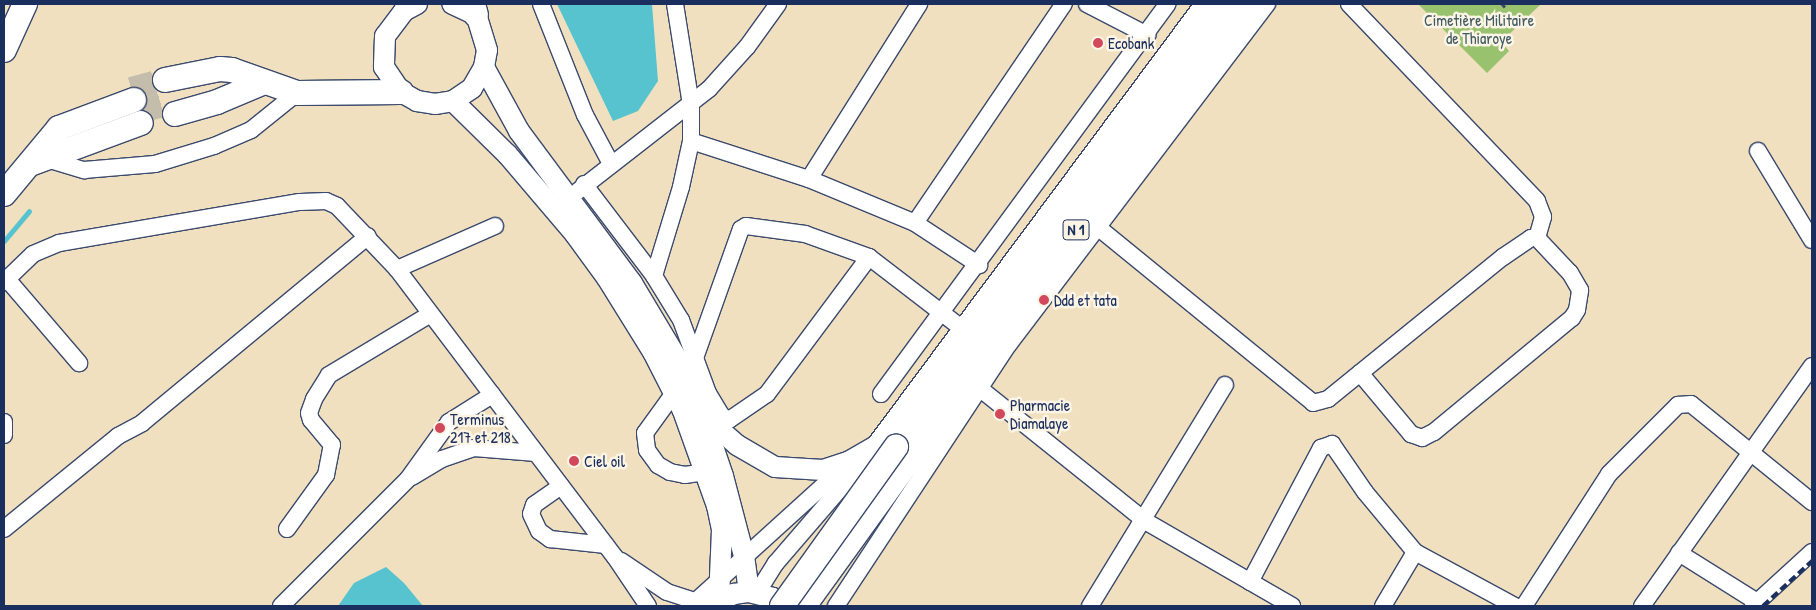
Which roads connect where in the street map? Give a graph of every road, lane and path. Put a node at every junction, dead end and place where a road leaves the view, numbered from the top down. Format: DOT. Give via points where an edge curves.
graph roads {
  1 [pos="25,4"];
  2 [pos="417,4"];
  3 [pos="452,4"];
  4 [pos="541,4"];
  5 [pos="675,4"];
  6 [pos="778,4"];
  7 [pos="920,4"];
  8 [pos="1064,4"];
  9 [pos="1087,4"];
  10 [pos="1168,4"];
  11 [pos="1203,4"];
  12 [pos="1223,4"];
  13 [pos="1248,4"];
  14 [pos="1267,4"];
  15 [pos="1349,4"];
  16 [pos="1502,4"];
  17 [pos="475,9"];
  18 [pos="1506,9"];
  19 [pos="390,13"];
  20 [pos="1148,36"];
  21 [pos="4,50"];
  22 [pos="484,67"];
  23 [pos="262,83"];
  24 [pos="401,92"];
  25 [pos="297,93"];
  26 [pos="453,101"];
  27 [pos="690,105"];
  28 [pos="136,106"];
  29 [pos="691,141"];
  30 [pos="1758,151"];
  31 [pos="39,162"];
  32 [pos="611,164"];
  33 [pos="809,179"];
  34 [pos="584,184"];
  35 [pos="4,194"];
  36 [pos="569,199"];
  37 [pos="1092,222"];
  38 [pos="915,223"];
  39 [pos="495,226"];
  40 [pos="368,236"];
  41 [pos="1537,238"];
  42 [pos="1812,240"];
  43 [pos="869,257"];
  44 [pos="979,265"];
  45 [pos="396,269"];
  46 [pos="654,276"];
  47 [pos="5,281"];
  48 [pos="944,311"];
  49 [pos="429,315"];
  50 [pos="963,329"];
  51 [pos="695,358"];
  52 [pos="79,363"];
  53 [pos="1812,366"];
  54 [pos="1360,373"];
  55 [pos="960,375"];
  56 [pos="1225,386"];
  57 [pos="674,393"];
  58 [pos="881,394"];
  59 [pos="492,395"];
  60 [pos="702,414"];
  61 [pos="4,422"];
  62 [pos="4,435"];
  63 [pos="893,451"];
  64 [pos="536,453"];
  65 [pos="1748,453"];
  66 [pos="850,461"];
  67 [pos="707,472"];
  68 [pos="408,479"];
  69 [pos="561,486"];
  70 [pos="1812,502"];
  71 [pos="1145,521"];
  72 [pos="4,529"];
  73 [pos="287,529"];
  74 [pos="610,551"];
  75 [pos="1415,552"];
  76 [pos="1812,552"];
  77 [pos="1679,553"];
  78 [pos="744,556"];
  79 [pos="722,580"];
  80 [pos="1250,582"];
  81 [pos="753,593"];
  82 [pos="709,603"];
  83 [pos="1755,604"];
  84 [pos="1093,605"];
  85 [pos="281,606"];
  86 [pos="648,606"];
  87 [pos="784,606"];
  88 [pos="804,606"];
  89 [pos="836,606"];
  90 [pos="1292,606"];
  91 [pos="1383,606"];
  92 [pos="1515,606"];
  93 [pos="1524,606"];
  94 [pos="1642,606"];
  1 -- 21 [label="highway"];
  2 -- 19 [label="main road"];
  3 -- 17 [label="main road"];
  4 -- 32 [label="street" via="585,114"];
  5 -- 27 [label="street"];
  6 -- 27 [label="street" via="724,74"];
  7 -- 33 [label="street"];
  8 -- 38 [label="street"];
  9 -- 20 [label="street"];
  10 -- 20 [label="street"];
  11 -- 50 [label="street"];
  12 -- 55 [label="highway, N 1"];
  13 -- 37 [label="highway, N 1"];
  14 -- 37 [label="street"];
  15 -- 41 [label="street" via="1537,201 1543,217"];
  16 -- 18 [label="path"];
  17 -- 22 [label="main road" via="487,50"];
  19 -- 24 [label="main road" via="382,51 388,74"];
  20 -- 44 [label="street"];
  22 -- 26 [label="main road" via="472,88"];
  22 -- 36 [label="main road" via="519,131"];
  23 -- 23 [label="highway" via="217,102 170,96 220,69 232,70"];
  23 -- 25 [label="highway"];
  24 -- 25 [label="highway"];
  24 -- 26 [label="main road" via="417,101 435,104"];
  25 -- 31 [label="street" via="251,130 214,146 155,164 84,170"];
  26 -- 57 [label="main road" via="507,154 575,234 630,313"];
  27 -- 29 [label="street"];
  27 -- 32 [label="street"];
  28 -- 31 [label="highway" via="67,138"];
  29 -- 33 [label="street"];
  29 -- 46 [label="street"];
  30 -- 42 [label="street"];
  31 -- 35 [label="highway"];
  32 -- 34 [label="street"];
  33 -- 38 [label="street"];
  34 -- 36 [label="street"];
  34 -- 46 [label="street"];
  36 -- 60 [label="main road" via="652,314 682,367"];
  37 -- 54 [label="street" via="1313,402 1328,399"];
  37 -- 55 [label="highway, N 1"];
  38 -- 44 [label="street"];
  39 -- 45 [label="street"];
  40 -- 45 [label="street"];
  40 -- 47 [label="street" via="337,206 326,202 300,202 44,246"];
  40 -- 72 [label="street" via="142,423 118,436"];
  41 -- 54 [label="street" via="1531,238 1502,258"];
  41 -- 54 [label="street" via="1570,273 1580,290 1577,310 1572,318 1434,432 1422,438 1411,434"];
  43 -- 48 [label="street"];
  43 -- 51 [label="street" via="805,234 746,226 741,229"];
  43 -- 51 [label="street" via="767,394 738,416 729,420 722,416 708,393"];
  44 -- 48 [label="street"];
  45 -- 49 [label="street"];
  46 -- 51 [label="street" via="681,320"];
  47 -- 52 [label="street"];
  48 -- 50 [label="street"];
  48 -- 58 [label="street"];
  49 -- 59 [label="street"];
  49 -- 73 [label="street" via="329,376 309,413 310,420 332,445 326,475"];
  50 -- 55 [label="street"];
  53 -- 65 [label="street"];
  55 -- 63 [label="highway, N 1"];
  55 -- 71 [label="street"];
  55 -- 89 [label="street"];
  56 -- 71 [label="street"];
  57 -- 67 [label="main road"];
  57 -- 67 [label="street" via="645,433 647,450 658,465 670,472 685,476"];
  59 -- 64 [label="street"];
  59 -- 68 [label="street" via="449,422"];
  60 -- 66 [label="main road" via="737,445 775,467 823,470"];
  60 -- 78 [label="main road" via="723,476"];
  61 -- 62 [label="street"];
  63 -- 66 [label="main road"];
  63 -- 81 [label="street" via="827,506 776,562"];
  63 -- 87 [label="highway, N 1, bridge"];
  63 -- 88 [label="highway, N 1"];
  64 -- 68 [label="street" via="474,448 442,459"];
  64 -- 69 [label="street"];
  65 -- 70 [label="street"];
  65 -- 77 [label="street"];
  65 -- 93 [label="street" via="1691,404 1678,404 1609,474"];
  66 -- 78 [label="street"];
  67 -- 79 [label="main road" via="722,530"];
  68 -- 85 [label="street"];
  69 -- 74 [label="street"];
  69 -- 74 [label="street" via="534,505 531,514 539,531 550,539"];
  71 -- 80 [label="street"];
  71 -- 84 [label="street"];
  74 -- 82 [label="street" via="652,584"];
  74 -- 86 [label="street"];
  75 -- 80 [label="street" via="1365,492 1336,447 1326,444"];
  75 -- 91 [label="street"];
  75 -- 92 [label="street"];
  76 -- 83 [label="street"];
  77 -- 83 [label="street"];
  77 -- 94 [label="street"];
  78 -- 79 [label="street"];
  78 -- 81 [label="main road"];
  79 -- 82 [label="main road"];
  80 -- 90 [label="street"];
  81 -- 82 [label="main road"];
  81 -- 87 [label="main road"];
}
